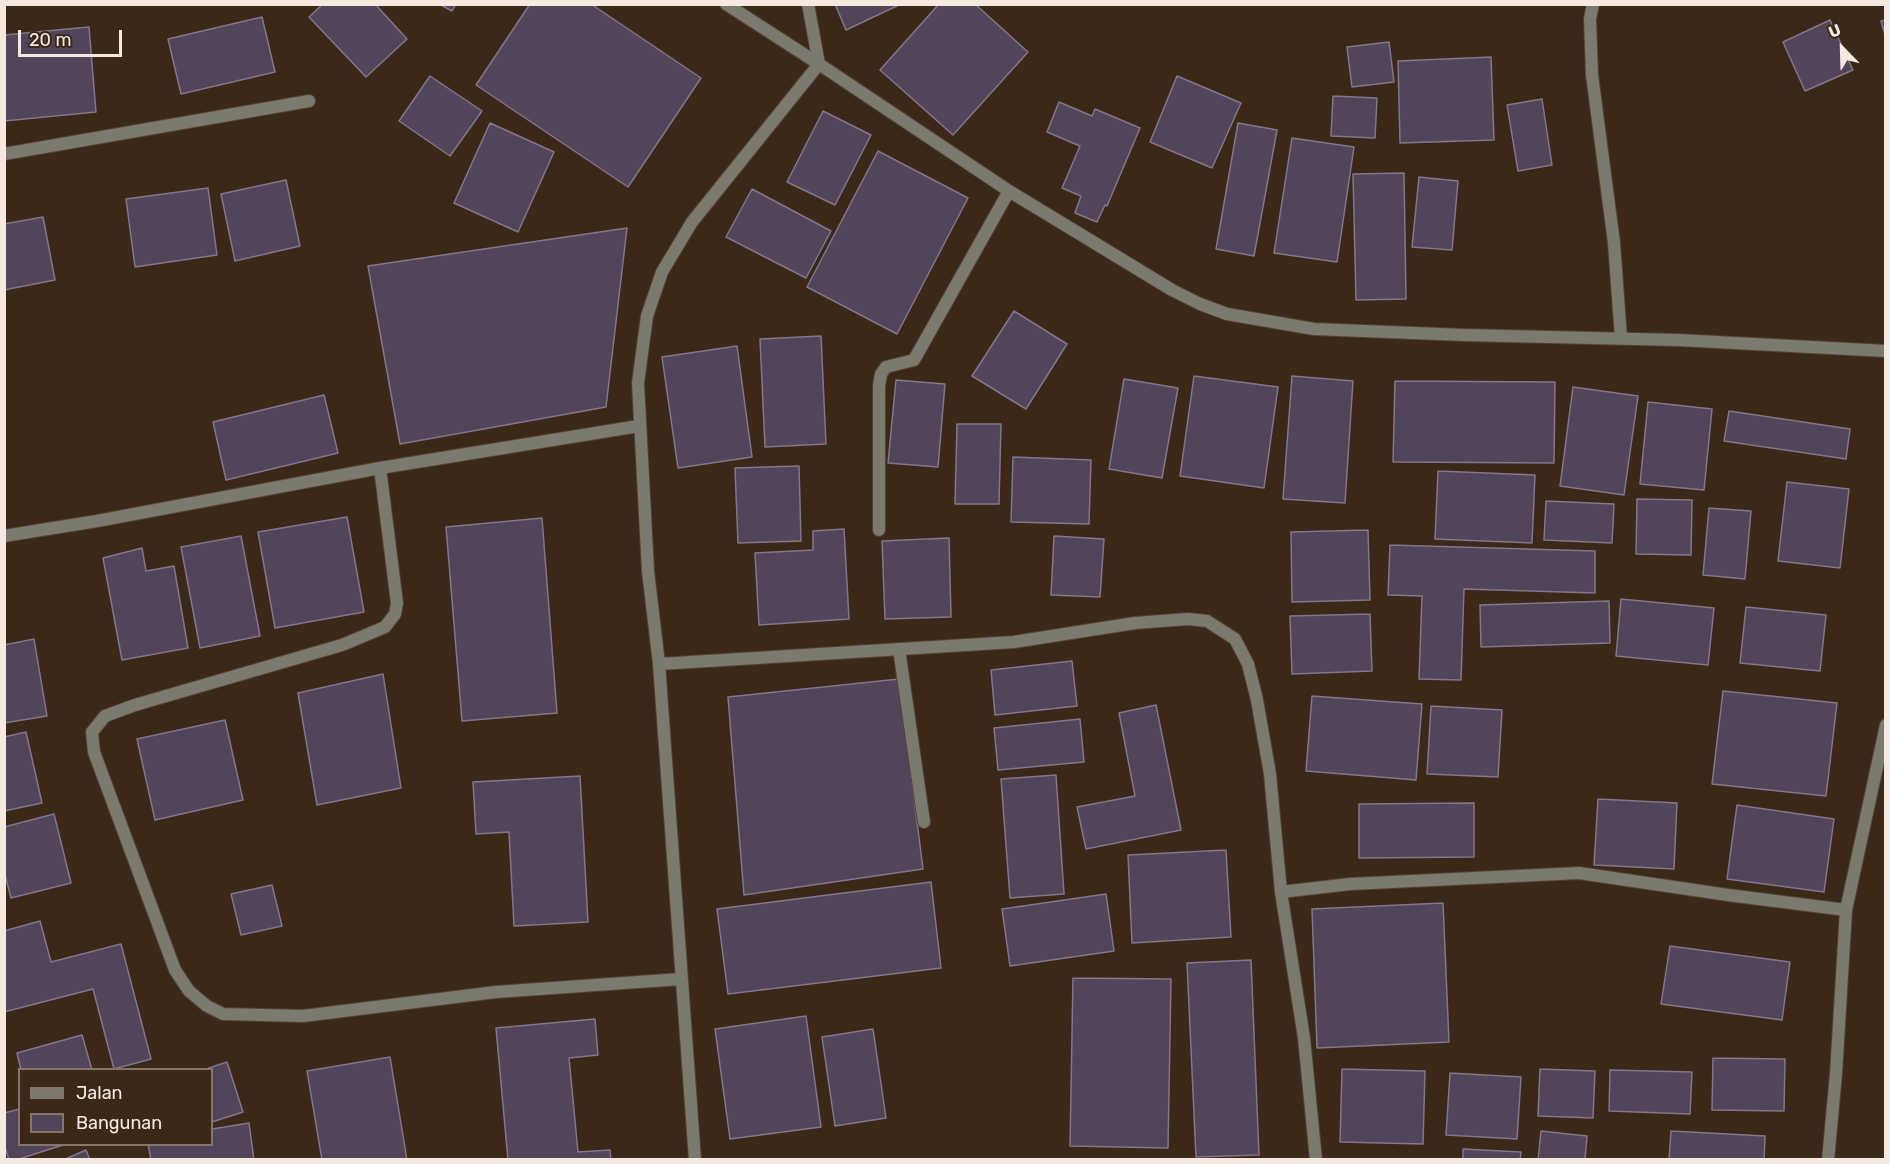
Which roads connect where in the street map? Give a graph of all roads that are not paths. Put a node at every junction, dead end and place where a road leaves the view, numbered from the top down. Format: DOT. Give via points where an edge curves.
graph roads {
  1 [pos="726,4"];
  2 [pos="808,4"];
  3 [pos="1593,4"];
  4 [pos="819,64"];
  5 [pos="309,100"];
  6 [pos="4,154"];
  7 [pos="1009,190"];
  8 [pos="1621,338"];
  9 [pos="1886,351"];
  10 [pos="639,426"];
  11 [pos="380,468"];
  12 [pos="879,530"];
  13 [pos="4,536"];
  14 [pos="899,649"];
  15 [pos="659,664"];
  16 [pos="1886,725"];
  17 [pos="924,822"];
  18 [pos="1281,892"];
  19 [pos="1846,910"];
  20 [pos="681,979"];
  21 [pos="695,1160"];
  22 [pos="1316,1160"];
  23 [pos="1828,1160"];
  1 -- 4 [label="street"];
  2 -- 4 [label="street"];
  3 -- 8 [label="street" via="1592,75 1614,243"];
  4 -- 7 [label="street"];
  4 -- 10 [label="street" via="692,222 662,272 647,316 638,383"];
  5 -- 6 [label="street"];
  7 -- 8 [label="street" via="1172,290 1227,314 1314,329"];
  7 -- 12 [label="street" via="914,360 886,367 881,374"];
  8 -- 9 [label="street"];
  10 -- 11 [label="street"];
  10 -- 15 [label="street" via="648,571"];
  11 -- 13 [label="street"];
  11 -- 20 [label="street" via="398,603 385,627 342,645 115,712 105,716 92,732 94,752 176,970 189,991 223,1014 303,1016 496,992"];
  14 -- 15 [label="street"];
  14 -- 17 [label="street"];
  14 -- 18 [label="street" via="1014,642 1188,619 1207,621 1220,628 1235,639 1248,664 1257,700 1270,774"];
  15 -- 20 [label="street"];
  16 -- 19 [label="street"];
  18 -- 19 [label="street" via="1350,884 1579,873"];
  18 -- 22 [label="street" via="1304,1038"];
  19 -- 23 [label="street"];
  20 -- 21 [label="street"];
}
